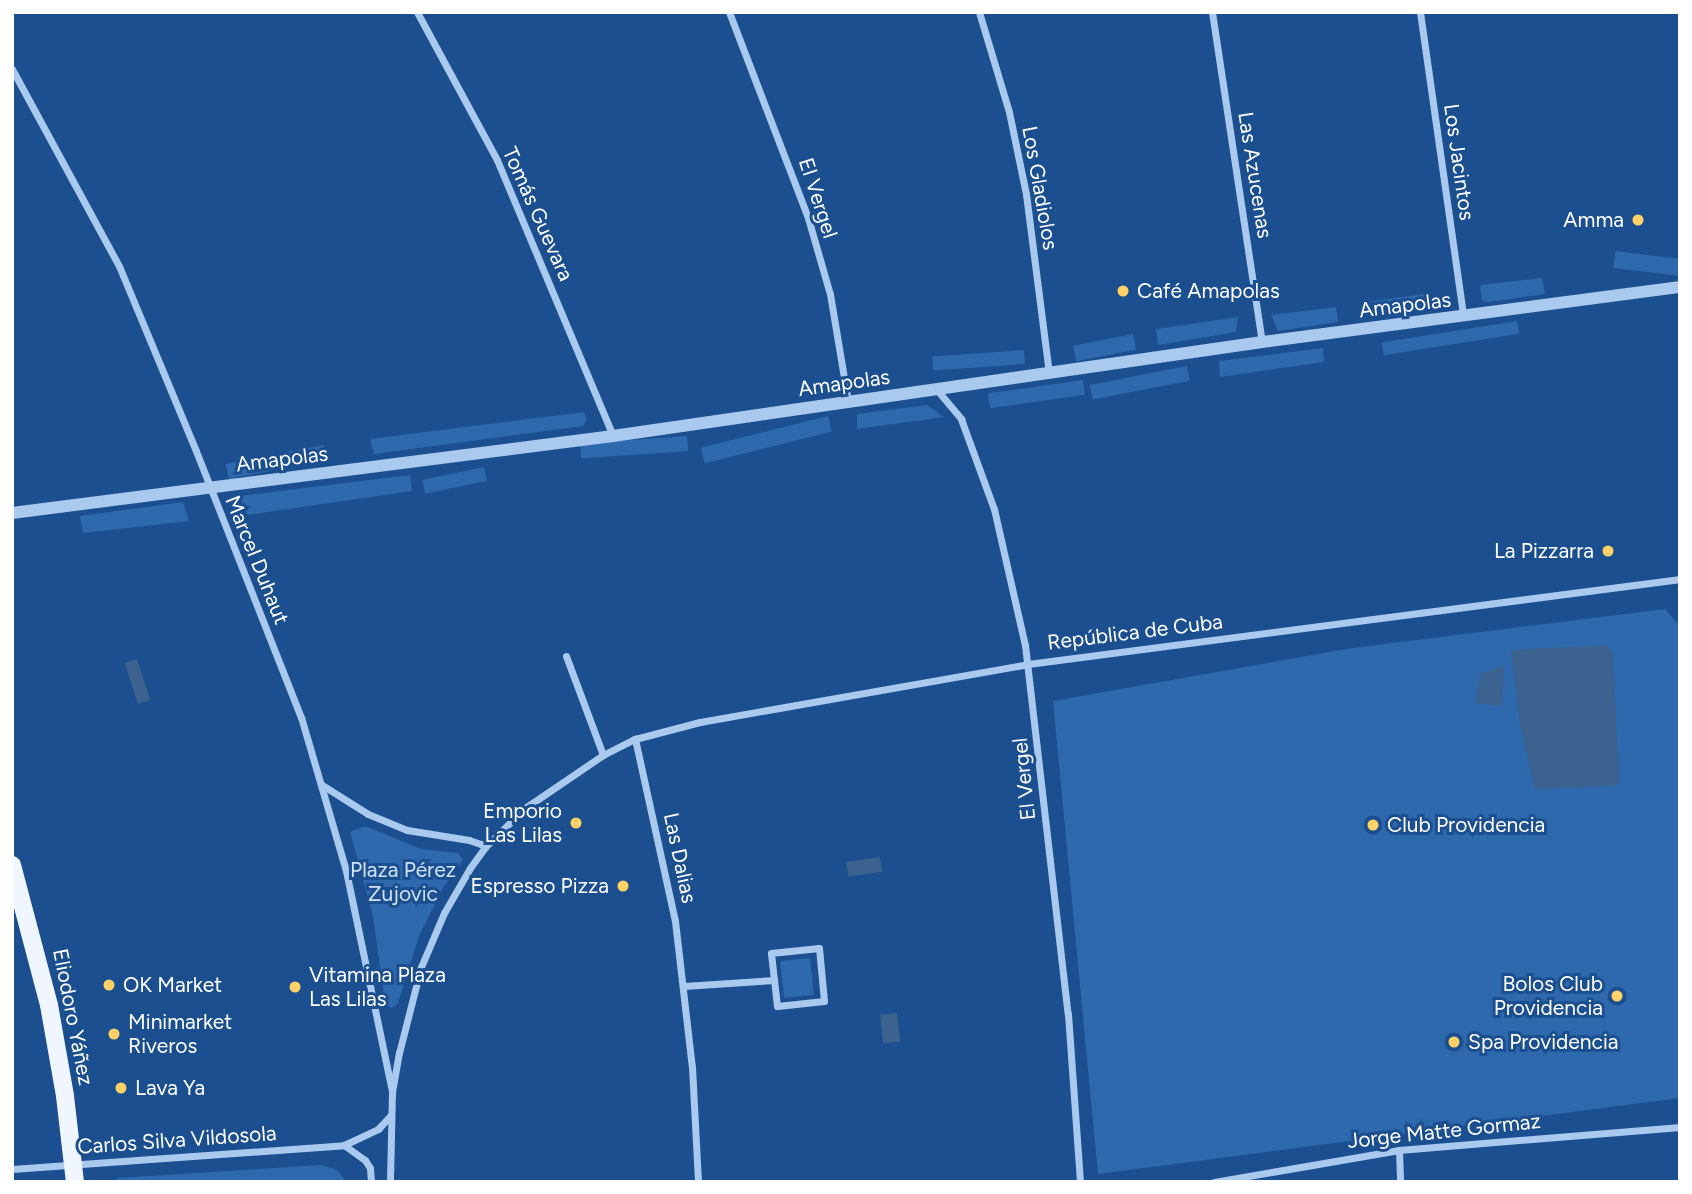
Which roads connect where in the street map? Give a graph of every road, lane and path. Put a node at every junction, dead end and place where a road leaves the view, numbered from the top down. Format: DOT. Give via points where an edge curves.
graph roads {
  1 [pos="417,12"];
  2 [pos="729,12"];
  3 [pos="979,12"];
  4 [pos="1212,12"];
  5 [pos="1420,12"];
  6 [pos="12,69"];
  7 [pos="1680,286"];
  8 [pos="1463,317"];
  9 [pos="1262,342"];
  10 [pos="1049,373"];
  11 [pos="937,390"];
  12 [pos="848,402"];
  13 [pos="613,436"];
  14 [pos="209,488"];
  15 [pos="12,513"];
  16 [pos="1680,579"];
  17 [pos="566,656"];
  18 [pos="1028,664"];
  19 [pos="635,740"];
  20 [pos="603,755"];
  21 [pos="322,785"];
  22 [pos="486,846"];
  23 [pos="12,864"];
  24 [pos="16,889"];
  25 [pos="774,980"];
  26 [pos="684,986"];
  27 [pos="392,1092"];
  28 [pos="391,1116"];
  29 [pos="1680,1127"];
  30 [pos="344,1145"];
  31 [pos="1399,1150"];
  32 [pos="12,1169"];
  33 [pos="75,1173"];
  34 [pos="371,1182"];
  35 [pos="390,1182"];
  36 [pos="698,1182"];
  37 [pos="1080,1182"];
  38 [pos="1214,1182"];
  39 [pos="1400,1182"];
  1 -- 13 [label="street, Tomás Guevara" via="497,160"];
  2 -- 12 [label="street, El Vergel" via="808,218 830,294"];
  3 -- 10 [label="street, Los Gladiolos" via="1009,112 1026,194"];
  4 -- 9 [label="street, Las Azucenas"];
  5 -- 8 [label="street, Los Jacintos"];
  6 -- 14 [label="street, Marcel Duhaut" via="119,266"];
  7 -- 8 [label="street, Amapolas"];
  8 -- 9 [label="street, Amapolas"];
  9 -- 10 [label="street, Amapolas"];
  10 -- 11 [label="street, Amapolas"];
  11 -- 12 [label="street, Amapolas"];
  11 -- 18 [label="street, El Vergel" via="961,419 994,509"];
  12 -- 13 [label="street, Amapolas"];
  13 -- 14 [label="street, Amapolas"];
  14 -- 15 [label="street, Amapolas"];
  14 -- 21 [label="street, Marcel Duhaut" via="300,717"];
  16 -- 18 [label="street, República de Cuba"];
  17 -- 20 [label="street"];
  18 -- 19 [label="street, República de Cuba" via="700,722"];
  18 -- 37 [label="street, El Vergel" via="1068,1014"];
  19 -- 20 [label="street, República de Cuba"];
  19 -- 26 [label="street, Las Dalias" via="675,921"];
  20 -- 22 [label="street, República de Cuba" via="525,808"];
  21 -- 22 [label="street" via="368,814 407,830"];
  21 -- 27 [label="street, Marcel Duhaut" via="358,922"];
  22 -- 27 [label="street, Marcel Duhaut" via="460,884 426,955"];
  23 -- 24 [label="main road, Eliodoro Yáñez"];
  24 -- 33 [label="main road, Eliodoro Yáñez" via="40,960"];
  25 -- 25 [label="street" via="771,953 818,948 824,1001 777,1006"];
  25 -- 26 [label="street"];
  26 -- 36 [label="street, Las Dalias"];
  27 -- 28 [label="street, Marcel Duhaut"];
  28 -- 30 [label="street, Carlos Silva Vildosola" via="378,1129"];
  28 -- 35 [label="street, Marcel Duhaut"];
  29 -- 31 [label="street, Jorge Matte Gormaz"];
  30 -- 33 [label="street, Carlos Silva Vildosola"];
  30 -- 34 [label="street" via="365,1160"];
  31 -- 38 [label="street, Jorge Matte Gormaz"];
  31 -- 39 [label="street"];
  32 -- 33 [label="street, Carlos Silva Vildosola"];
}
